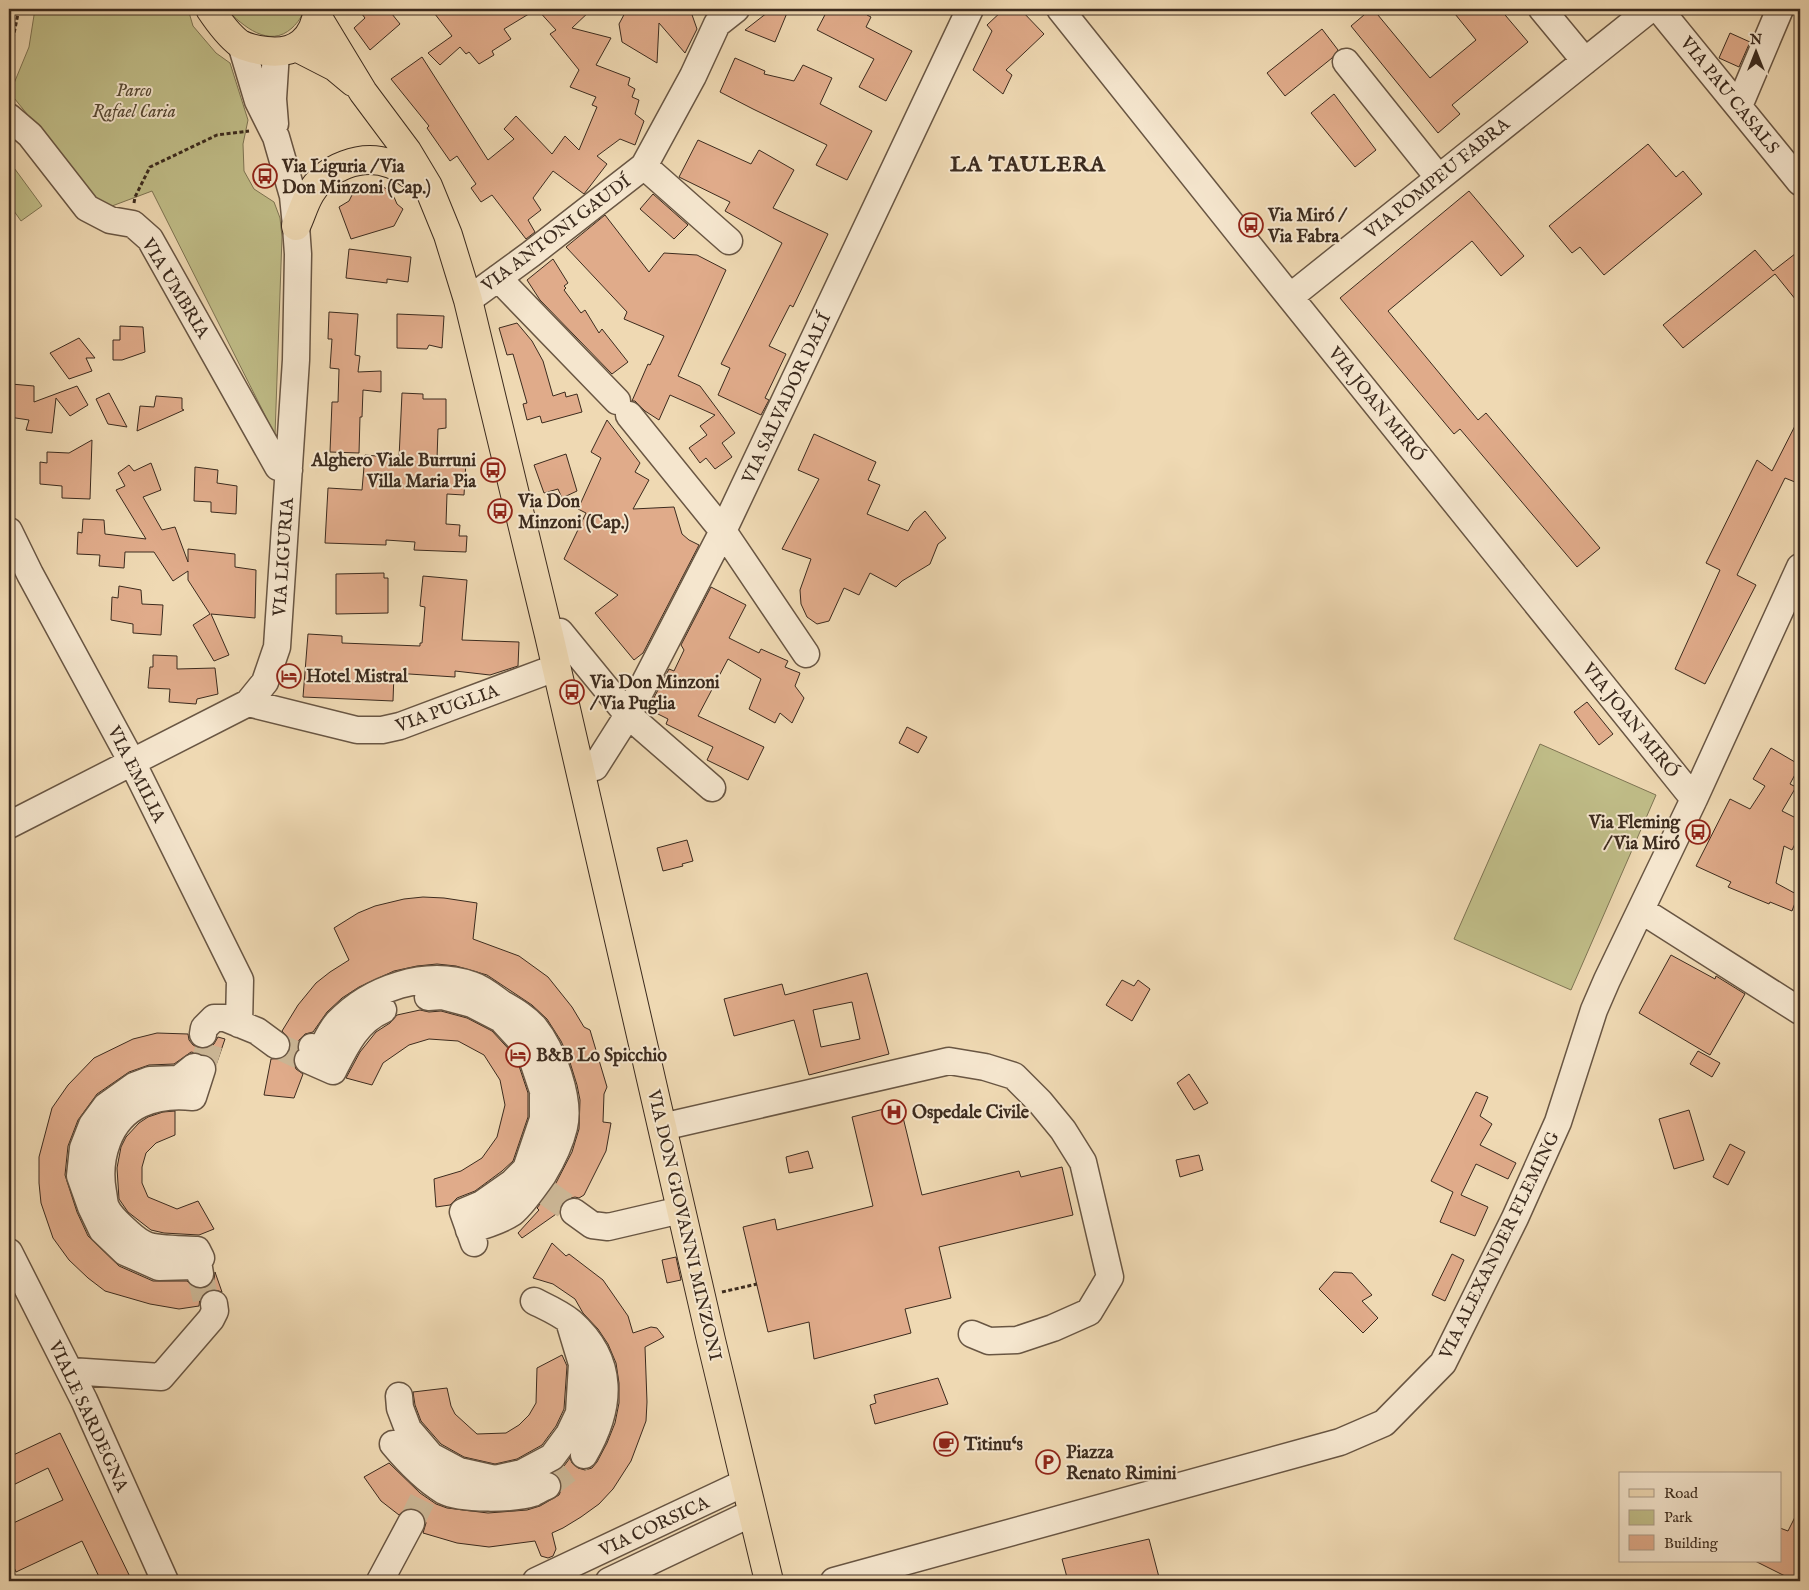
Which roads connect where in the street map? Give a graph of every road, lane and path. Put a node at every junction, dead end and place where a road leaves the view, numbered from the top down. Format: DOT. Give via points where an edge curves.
graph roads {
  1 [pos="19,9"];
  2 [pos="210,9"];
  3 [pos="736,9"];
  4 [pos="970,9"];
  5 [pos="1060,9"];
  6 [pos="1542,9"];
  7 [pos="1650,9"];
  8 [pos="1659,9"];
  9 [pos="1780,9"];
  10 [pos="318,12"];
  11 [pos="241,44"];
  12 [pos="286,49"];
  13 [pos="9,58"];
  14 [pos="1585,61"];
  15 [pos="1346,62"];
  16 [pos="363,92"];
  17 [pos="1739,106"];
  18 [pos="9,117"];
  19 [pos="246,132"];
  20 [pos="276,137"];
  21 [pos="644,166"];
  22 [pos="1438,177"];
  23 [pos="1800,182"];
  24 [pos="428,186"];
  25 [pos="135,198"];
  26 [pos="296,226"];
  27 [pos="729,241"];
  28 [pos="498,278"];
  29 [pos="1290,297"];
  30 [pos="468,300"];
  31 [pos="289,470"];
  32 [pos="9,531"];
  33 [pos="723,532"];
  34 [pos="1800,567"];
  35 [pos="549,635"];
  36 [pos="806,654"];
  37 [pos="556,668"];
  38 [pos="248,703"];
  39 [pos="628,715"];
  40 [pos="132,764"];
  41 [pos="581,771"];
  42 [pos="712,788"];
  43 [pos="1694,799"];
  44 [pos="9,825"];
  45 [pos="1641,910"];
  46 [pos="1800,1010"];
  47 [pos="210,1029"];
  48 [pos="310,1053"];
  49 [pos="198,1068"];
  50 [pos="662,1127"];
  51 [pos="681,1210"];
  52 [pos="574,1212"];
  53 [pos="469,1228"];
  54 [pos="9,1252"];
  55 [pos="204,1274"];
  56 [pos="757,1284"];
  57 [pos="722,1292"];
  58 [pos="534,1300"];
  59 [pos="211,1309"];
  60 [pos="569,1321"];
  61 [pos="972,1334"];
  62 [pos="70,1371"];
  63 [pos="399,1396"];
  64 [pos="393,1444"];
  65 [pos="584,1455"];
  66 [pos="434,1478"];
  67 [pos="744,1484"];
  68 [pos="547,1486"];
  69 [pos="752,1513"];
  70 [pos="411,1523"];
  71 [pos="166,1581"];
  72 [pos="380,1581"];
  73 [pos="536,1581"];
  74 [pos="609,1581"];
  75 [pos="769,1581"];
  76 [pos="834,1581"];
  1 -- 13 [label="path"];
  2 -- 11 [label="main road" via="224,29"];
  3 -- 21 [label="street, VIA ANTONI GAUDÍ" via="717,24"];
  4 -- 33 [label="street, VIA SALVADOR DALÍ"];
  5 -- 29 [label="street, VIA JOAN MIRÓ"];
  6 -- 14 [label="street"];
  7 -- 14 [label="street, VIA POMPEU FABRA"];
  8 -- 17 [label="street, VIA PAU CASALS"];
  9 -- 17 [label="street"];
  10 -- 12 [label="main road" via="310,32"];
  10 -- 16 [label="main road, VIA DON GIOVANNI MINZONI"];
  11 -- 12 [label="main road, VIA DON GIOVANNI MINZONI" via="255,50"];
  11 -- 20 [label="street, VIA LIGURIA" via="258,101"];
  12 -- 16 [label="main road, VIA DON GIOVANNI MINZONI" via="335,67"];
  12 -- 20 [label="street, VIA LIGURIA" via="273,99"];
  14 -- 22 [label="street, VIA POMPEU FABRA"];
  15 -- 22 [label="street"];
  16 -- 24 [label="main road, VIA DON GIOVANNI MINZONI" via="407,150"];
  17 -- 23 [label="street, VIA PAU CASALS"];
  18 -- 31 [label="street, VIA UMBRIA" via="30,134 87,208 110,220 133,224 150,239 278,467"];
  19 -- 25 [label="path" via="218,136 150,167"];
  20 -- 26 [label="street, VIA LIGURIA" via="293,196"];
  21 -- 27 [label="street, VIA ANTONI GAUDÍ"];
  21 -- 28 [label="street, VIA ANTONI GAUDÍ"];
  22 -- 29 [label="street, VIA POMPEU FABRA"];
  24 -- 26 [label="main road" via="393,164 356,160 328,173 310,193"];
  24 -- 30 [label="main road, VIA DON GIOVANNI MINZONI" via="448,235"];
  26 -- 31 [label="street, VIA LIGURIA" via="296,360"];
  28 -- 30 [label="street, VIA ANTONI GAUDÍ"];
  28 -- 33 [label="street" via="623,408"];
  29 -- 43 [label="street, VIA JOAN MIRÓ"];
  30 -- 35 [label="main road, VIA DON GIOVANNI MINZONI"];
  31 -- 38 [label="street, VIA LIGURIA" via="277,647 265,682"];
  32 -- 40 [label="street, VIA EMILIA"];
  33 -- 36 [label="street"];
  33 -- 39 [label="street, VIA SALVADOR DALÍ"];
  34 -- 43 [label="street, VIA ALEXANDER FLEMING"];
  35 -- 37 [label="main road, VIA DON GIOVANNI MINZONI"];
  35 -- 39 [label="street" via="560,632"];
  37 -- 38 [label="street, VIA PUGLIA" via="382,730 357,730"];
  37 -- 41 [label="main road, VIA DON GIOVANNI MINZONI"];
  38 -- 40 [label="street, VIA LIGURIA"];
  39 -- 41 [label="street, VIA SALVADOR DALÍ" via="595,767"];
  39 -- 42 [label="street"];
  40 -- 44 [label="street, VIA LIGURIA"];
  40 -- 47 [label="street, VIA EMILIA" via="240,980 263,1033 226,1018"];
  41 -- 50 [label="main road, VIA DON GIOVANNI MINZONI"];
  43 -- 45 [label="street, VIA ALEXANDER FLEMING"];
  45 -- 46 [label="street"];
  45 -- 76 [label="street, VIA ALEXANDER FLEMING" via="1594,1010 1558,1122 1444,1363 1384,1423 1340,1442"];
  48 -- 53 [label="street" via="320,1052 336,1024 359,1006 389,987 419,981 442,979 474,985 517,1012 534,1028 554,1059 565,1104 565,1126 553,1160 512,1213 483,1226"];
  49 -- 55 [label="street" via="179,1078 150,1080 134,1086 106,1106 92,1125 83,1148 80,1176 102,1230 125,1252 158,1267 194,1266"];
  50 -- 51 [label="main road, VIA DON GIOVANNI MINZONI"];
  50 -- 61 [label="street" via="949,1061 1014,1076 1063,1130 1083,1162 1110,1278 1089,1312 1053,1328 1017,1340 989,1341"];
  51 -- 52 [label="street" via="608,1227 592,1225"];
  51 -- 67 [label="main road, VIA DON GIOVANNI MINZONI"];
  54 -- 62 [label="street, VIALE SARDEGNA"];
  56 -- 57 [label="path"];
  58 -- 60 [label="street"];
  59 -- 62 [label="street" via="161,1377"];
  60 -- 65 [label="street" via="591,1342 602,1366 605,1394 599,1425"];
  60 -- 66 [label="street" via="582,1364 579,1412 569,1434 552,1457 522,1473 495,1478 459,1471"];
  62 -- 71 [label="street, VIALE SARDEGNA"];
  63 -- 66 [label="street" via="408,1428 431,1456"];
  64 -- 66 [label="street" via="408,1462"];
  66 -- 68 [label="street" via="447,1492 477,1497 509,1497 532,1493"];
  67 -- 69 [label="main road, VIA DON GIOVANNI MINZONI"];
  67 -- 73 [label="street, VIA CORSICA"];
  69 -- 74 [label="street, VIA CORSICA"];
  69 -- 75 [label="main road, VIA DON GIOVANNI MINZONI"];
  70 -- 72 [label="street"];
}
